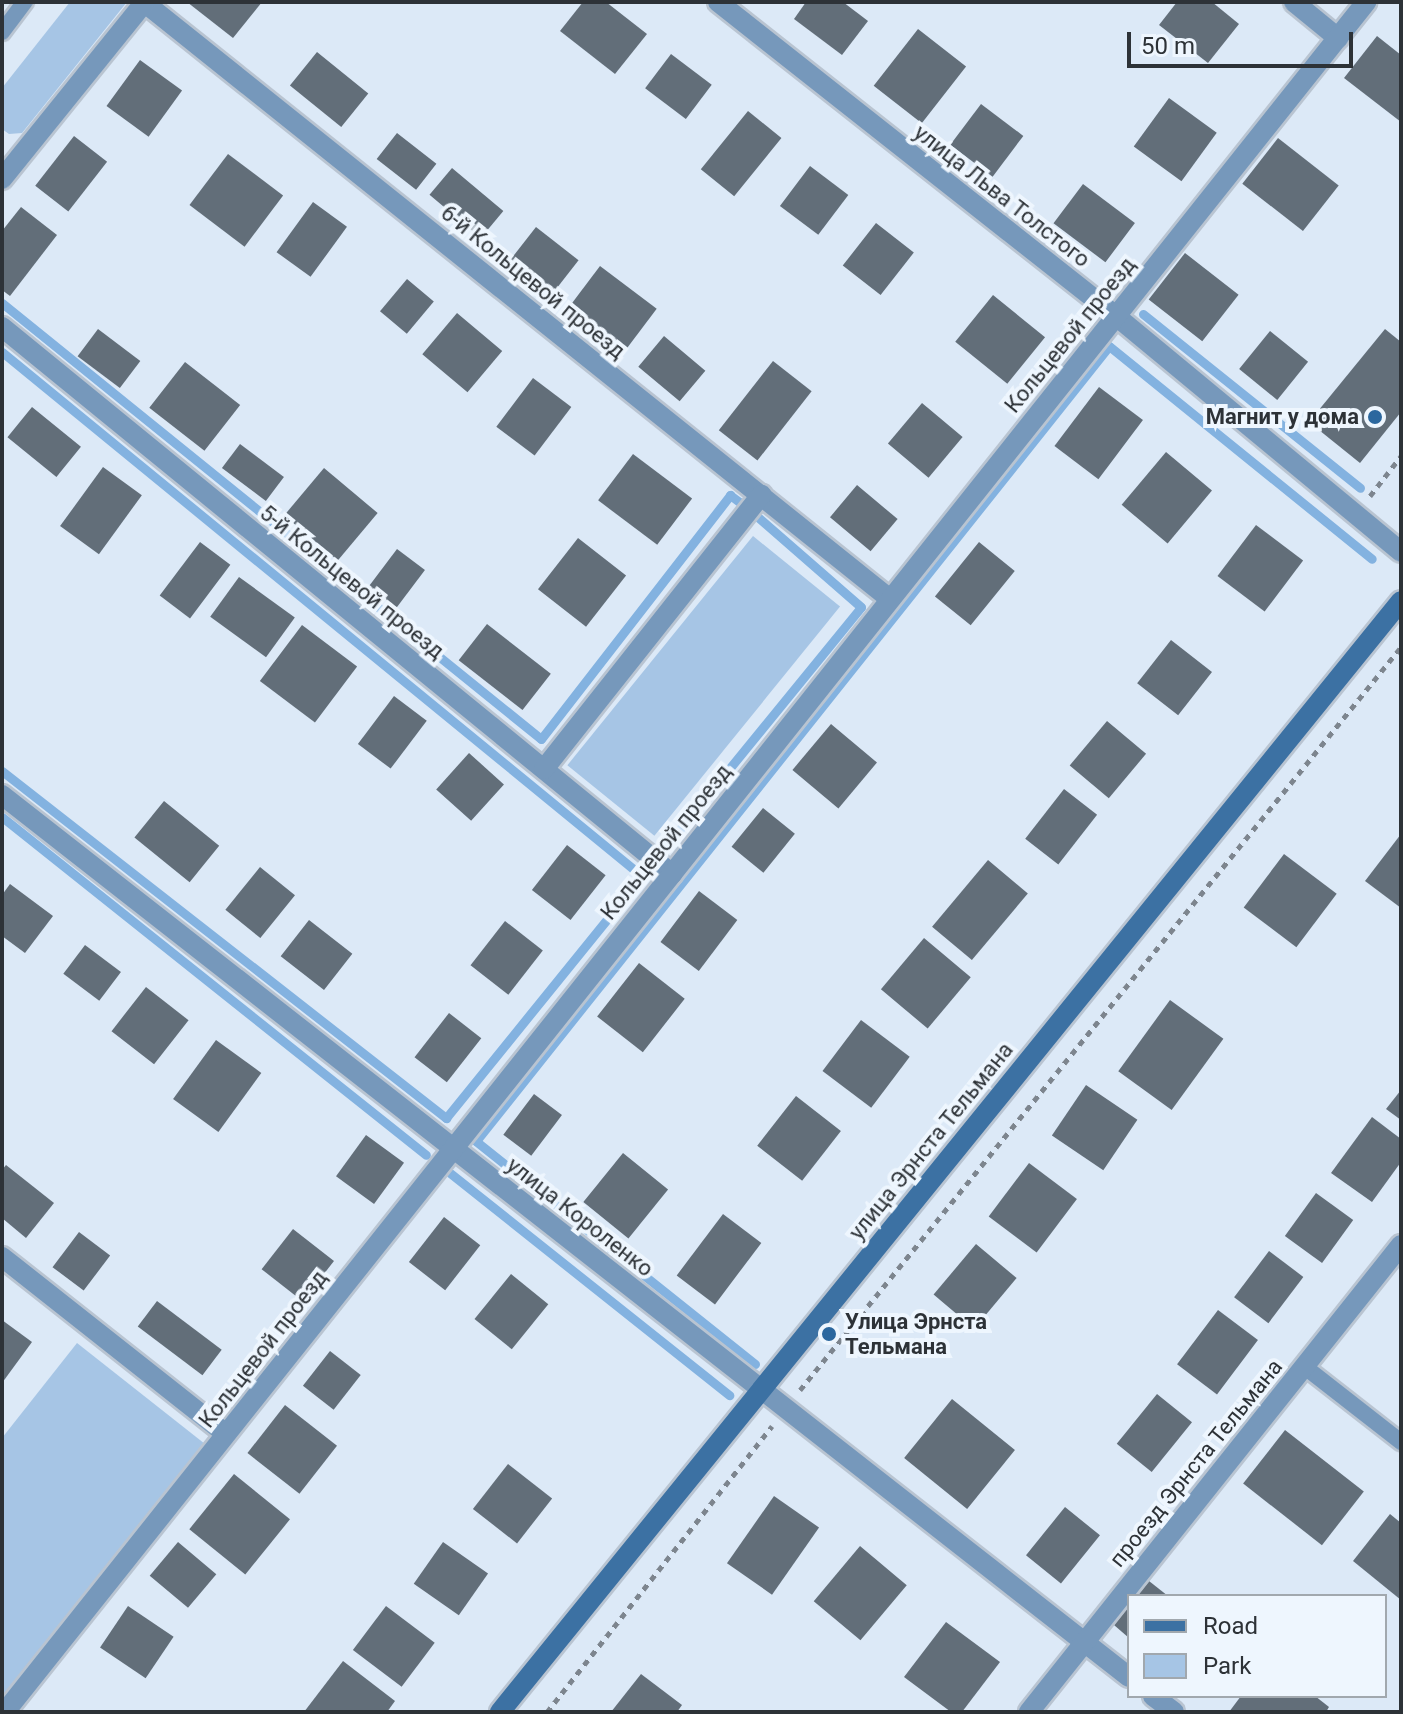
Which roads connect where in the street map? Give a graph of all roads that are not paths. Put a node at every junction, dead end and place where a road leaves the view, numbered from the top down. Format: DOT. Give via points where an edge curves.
graph roads {
  1 [pos="25,2"];
  2 [pos="145,2"];
  3 [pos="718,2"];
  4 [pos="1294,2"];
  5 [pos="1366,2"];
  6 [pos="2,32"];
  7 [pos="1338,38"];
  8 [pos="4,171"];
  9 [pos="1116,316"];
  10 [pos="2,327"];
  11 [pos="761,495"];
  12 [pos="1401,552"];
  13 [pos="890,599"];
  14 [pos="1401,601"];
  15 [pos="544,769"];
  16 [pos="2,795"];
  17 [pos="672,874"];
  18 [pos="453,1148"];
  19 [pos="1401,1245"];
  20 [pos="2,1257"];
  21 [pos="1305,1367"];
  22 [pos="760,1389"];
  23 [pos="226,1434"];
  24 [pos="1401,1442"];
  25 [pos="1084,1642"];
  26 [pos="1127,1675"];
  27 [pos="1156,1698"];
  28 [pos="5,1712"];
  29 [pos="500,1712"];
  30 [pos="1029,1712"];
  31 [pos="1174,1712"];
  1 -- 6 [label="lane"];
  2 -- 8 [label="street"];
  2 -- 11 [label="street, 6-й Кольцевой проезд"];
  3 -- 9 [label="street, улица Льва Толстого"];
  4 -- 7 [label="street"];
  5 -- 7 [label="street, Кольцевой проезд"];
  7 -- 9 [label="street, Кольцевой проезд"];
  9 -- 12 [label="street, улица Льва Толстого"];
  9 -- 13 [label="street, Кольцевой проезд"];
  10 -- 15 [label="street, 5-й Кольцевой проезд"];
  11 -- 13 [label="street, 6-й Кольцевой проезд"];
  11 -- 15 [label="street"];
  13 -- 17 [label="street, Кольцевой проезд"];
  14 -- 22 [label="main road, улица Эрнста Тельмана"];
  15 -- 17 [label="street, 5-й Кольцевой проезд"];
  16 -- 18 [label="street, улица Короленко"];
  17 -- 18 [label="street, Кольцевой проезд"];
  18 -- 22 [label="street, улица Короленко"];
  18 -- 23 [label="street, Кольцевой проезд"];
  19 -- 21 [label="street, проезд Эрнста Тельмана"];
  20 -- 23 [label="street"];
  21 -- 24 [label="lane"];
  21 -- 25 [label="street, проезд Эрнста Тельмана"];
  22 -- 25 [label="street, улица Короленко"];
  22 -- 29 [label="main road, улица Эрнста Тельмана"];
  23 -- 28 [label="street, Кольцевой проезд"];
  25 -- 26 [label="street, улица Короленко"];
  25 -- 30 [label="street, проезд Эрнста Тельмана"];
  27 -- 31 [label="street"];
}
